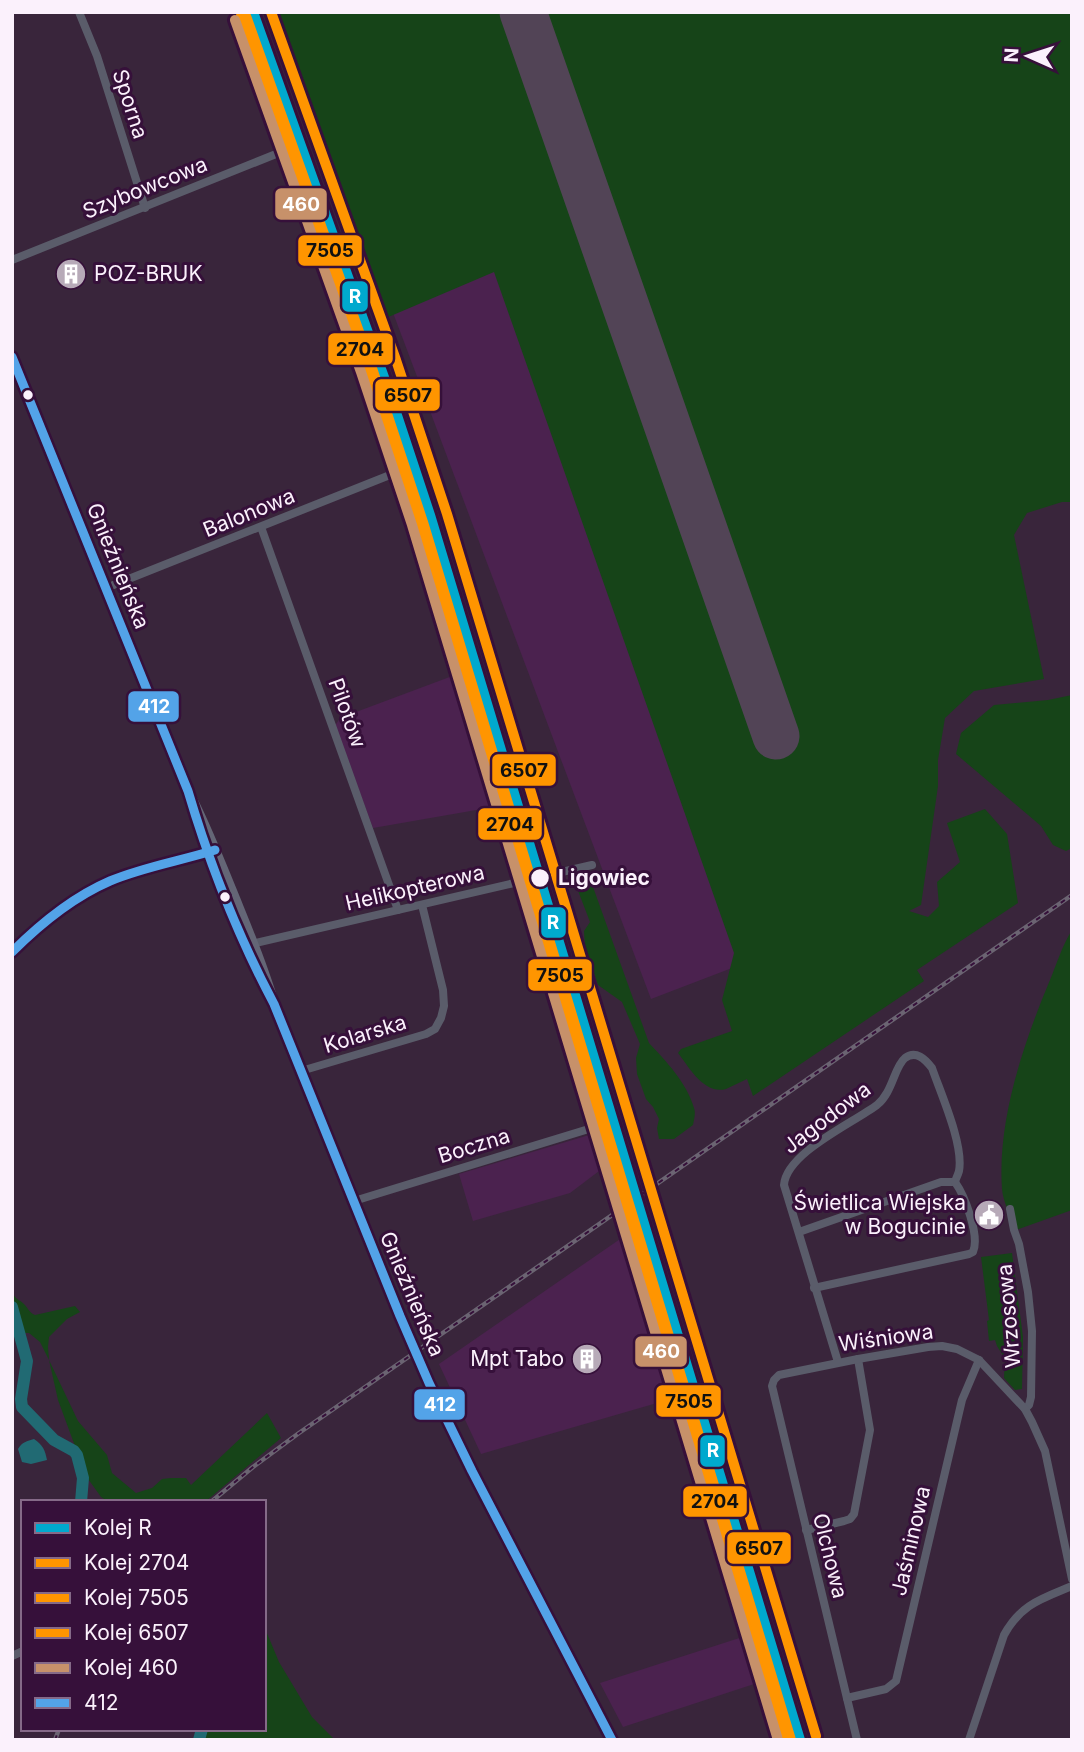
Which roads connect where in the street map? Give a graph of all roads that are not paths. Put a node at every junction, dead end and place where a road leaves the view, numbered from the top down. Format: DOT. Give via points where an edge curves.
graph roads {
  1 [pos="79,12"];
  2 [pos="244,12"];
  3 [pos="291,148"];
  4 [pos="145,208"];
  5 [pos="12,261"];
  6 [pos="12,356"];
  7 [pos="261,527"];
  8 [pos="106,588"];
  9 [pos="212,851"];
  10 [pos="592,865"];
  11 [pos="422,905"];
  12 [pos="398,910"];
  13 [pos="250,944"];
  14 [pos="12,952"];
  15 [pos="301,1071"];
  16 [pos="605,1124"];
  17 [pos="955,1182"];
  18 [pos="354,1201"];
  19 [pos="1010,1209"];
  20 [pos="799,1232"];
  21 [pos="814,1288"];
  22 [pos="858,1359"];
  23 [pos="979,1360"];
  24 [pos="838,1362"];
  25 [pos="774,1380"];
  26 [pos="1025,1409"];
  27 [pos="806,1530"];
  28 [pos="1072,1579"];
  29 [pos="1072,1586"];
  30 [pos="847,1698"];
  31 [pos="612,1740"];
  32 [pos="857,1740"];
  33 [pos="969,1740"];
  1 -- 4 [label="street, Sporna"];
  2 -- 3 [label="street"];
  3 -- 4 [label="street, Szybowcowa"];
  3 -- 7 [label="street, Balonowa" via="405,469"];
  4 -- 5 [label="street, Szybowcowa"];
  6 -- 8 [label="main road, Gnieźnieńska"];
  7 -- 8 [label="street, Balonowa"];
  7 -- 12 [label="street, Pilotów"];
  8 -- 9 [label="main road, Gnieźnieńska"];
  9 -- 13 [label="main road, Gnieźnieńska"];
  9 -- 14 [label="street" via="95,888"];
  10 -- 11 [label="street, Helikopterowa"];
  11 -- 12 [label="street, Helikopterowa"];
  11 -- 15 [label="street, Kolarska" via="443,990 444,1006 435,1029"];
  12 -- 13 [label="street, Helikopterowa"];
  13 -- 15 [label="main road, Gnieźnieńska" via="255,968"];
  15 -- 18 [label="main road, Gnieźnieńska"];
  16 -- 18 [label="street, Boczna"];
  17 -- 20 [label="street" via="941,1182"];
  17 -- 20 [label="street, Jagodowa" via="959,1171 956,1138 932,1068 914,1055 900,1064 877,1105 828,1135 790,1168 784,1185"];
  17 -- 21 [label="street" via="967,1203 973,1251"];
  18 -- 31 [label="main road, Gnieźnieńska, bridge" via="424,1373"];
  19 -- 26 [label="street, Wrzosowa" via="1032,1331 1031,1397"];
  20 -- 21 [label="street"];
  21 -- 24 [label="street"];
  22 -- 23 [label="street, Wiśniowa" via="942,1346"];
  22 -- 24 [label="street, Wiśniowa"];
  22 -- 27 [label="street" via="870,1430 855,1514"];
  23 -- 26 [label="street, Wiśniowa"];
  23 -- 30 [label="street, Jaśminowa" via="962,1400 896,1681 886,1689"];
  24 -- 25 [label="street, Wiśniowa"];
  25 -- 27 [label="street, Olchowa"];
  26 -- 28 [label="street" via="1045,1451"];
  27 -- 30 [label="street, Olchowa"];
  29 -- 33 [label="street" via="1030,1605 1009,1626"];
  30 -- 32 [label="street, Olchowa"];
}
